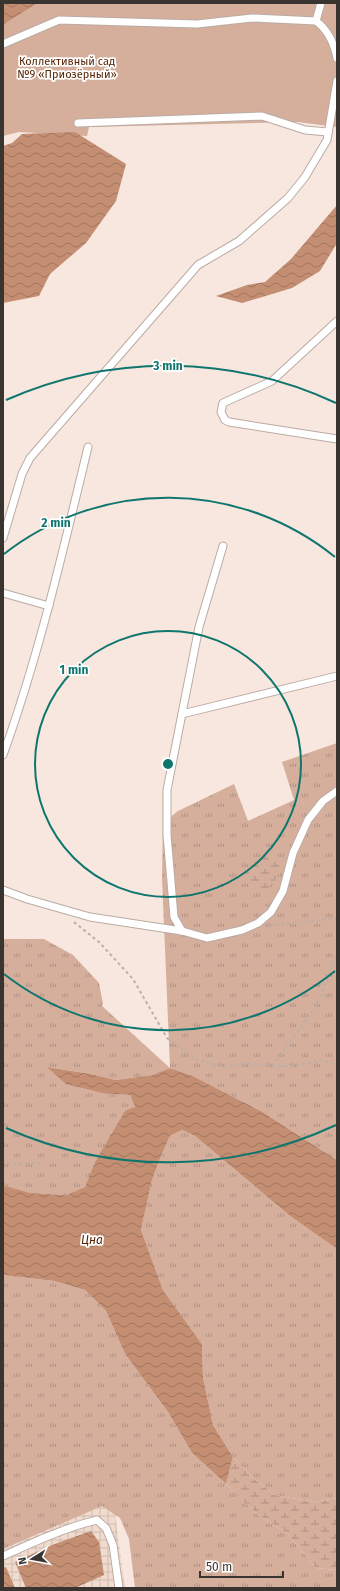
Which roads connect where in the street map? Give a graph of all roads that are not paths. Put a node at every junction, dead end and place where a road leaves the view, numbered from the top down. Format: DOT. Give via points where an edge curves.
graph roads {
  1 [pos="321,3"];
  2 [pos="316,21"];
  3 [pos="3,44"];
  4 [pos="337,58"];
  5 [pos="337,81"];
  6 [pos="78,123"];
  7 [pos="328,132"];
  8 [pos="337,321"];
  9 [pos="337,439"];
  10 [pos="88,447"];
  11 [pos="3,538"];
  12 [pos="223,546"];
  13 [pos="3,593"];
  14 [pos="49,606"];
  15 [pos="337,676"];
  16 [pos="182,714"];
  17 [pos="3,755"];
  18 [pos="337,791"];
  19 [pos="3,890"];
  20 [pos="182,931"];
  21 [pos="3,1556"];
  22 [pos="119,1588"];
  1 -- 2 [label="lane"];
  2 -- 3 [label="lane" via="252,18 197,24 58,20"];
  2 -- 4 [label="lane" via="324,27 331,38"];
  5 -- 7 [label="lane"];
  6 -- 7 [label="lane" via="262,116 305,130"];
  7 -- 11 [label="lane" via="327,140 305,177 288,198 239,240 198,265 30,458 22,474"];
  8 -- 9 [label="lane" via="272,381 223,403 221,412 229,422"];
  10 -- 14 [label="lane"];
  12 -- 16 [label="lane" via="199,627"];
  13 -- 14 [label="lane"];
  14 -- 17 [label="lane" via="22,703"];
  15 -- 16 [label="lane"];
  16 -- 20 [label="lane" via="167,790 167,835 174,917"];
  18 -- 20 [label="lane" via="322,801 308,820 293,853 283,892 271,912 258,923 242,930 207,938"];
  19 -- 20 [label="lane" via="90,917"];
  21 -- 22 [label="lane" via="79,1524 97,1520 106,1528 113,1544"];
}
